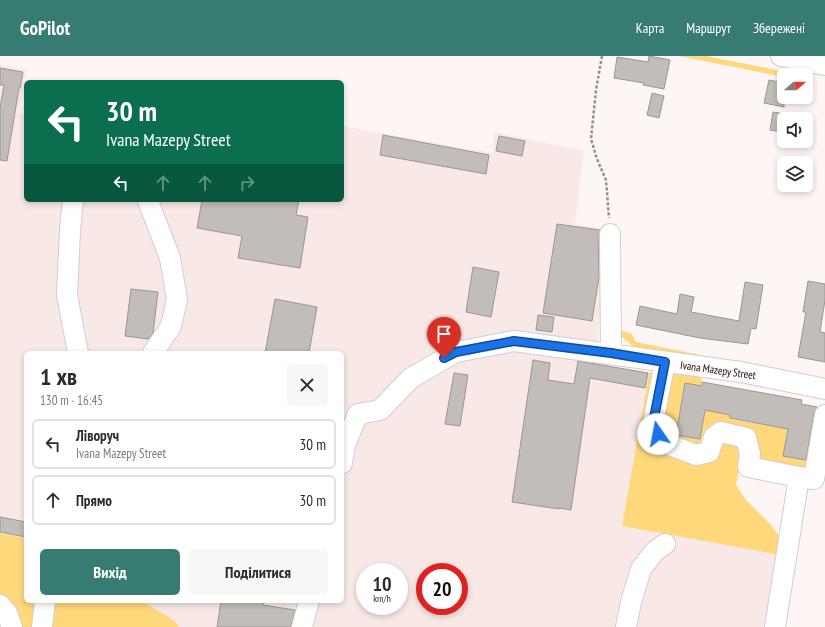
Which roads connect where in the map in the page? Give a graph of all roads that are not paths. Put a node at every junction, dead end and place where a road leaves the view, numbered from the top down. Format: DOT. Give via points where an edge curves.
graph roads {
  1 [pos="781,56"];
  2 [pos="825,65"];
  3 [pos="73,202"];
  4 [pos="148,202"];
  5 [pos="610,234"];
  6 [pos="78,351"];
  7 [pos="155,351"];
  8 [pos="603,353"];
  9 [pos="665,362"];
  10 [pos="825,389"];
  11 [pos="825,416"];
  12 [pos="344,451"];
  13 [pos="799,477"];
  14 [pos="665,544"];
  15 [pos="45,603"];
  16 [pos="309,603"];
  17 [pos="0,605"];
  18 [pos="12,627"];
  19 [pos="42,627"];
  20 [pos="302,627"];
  21 [pos="626,627"];
  22 [pos="775,627"];
  1 -- 2 [label="street"];
  3 -- 6 [label="street" via="67,295"];
  4 -- 7 [label="street" via="170,258 176,299 171,326"];
  5 -- 8 [label="street"];
  8 -- 9 [label="street, Ivana Mazepy Street"];
  8 -- 12 [label="street, Ivana Mazepy Street" via="514,341 456,352 411,378 380,410 358,414"];
  9 -- 10 [label="street, Ivana Mazepy Street" via="741,372"];
  9 -- 13 [label="street" via="654,418 658,434 667,444 696,455 709,452 714,437 721,432 736,435 746,438 750,454 748,467"];
  11 -- 13 [label="street" via="814,479"];
  13 -- 22 [label="street"];
  14 -- 21 [label="street" via="654,552 641,569"];
  15 -- 19 [label="street"];
  16 -- 20 [label="street"];
  17 -- 18 [label="street" via="7,613"];
}
